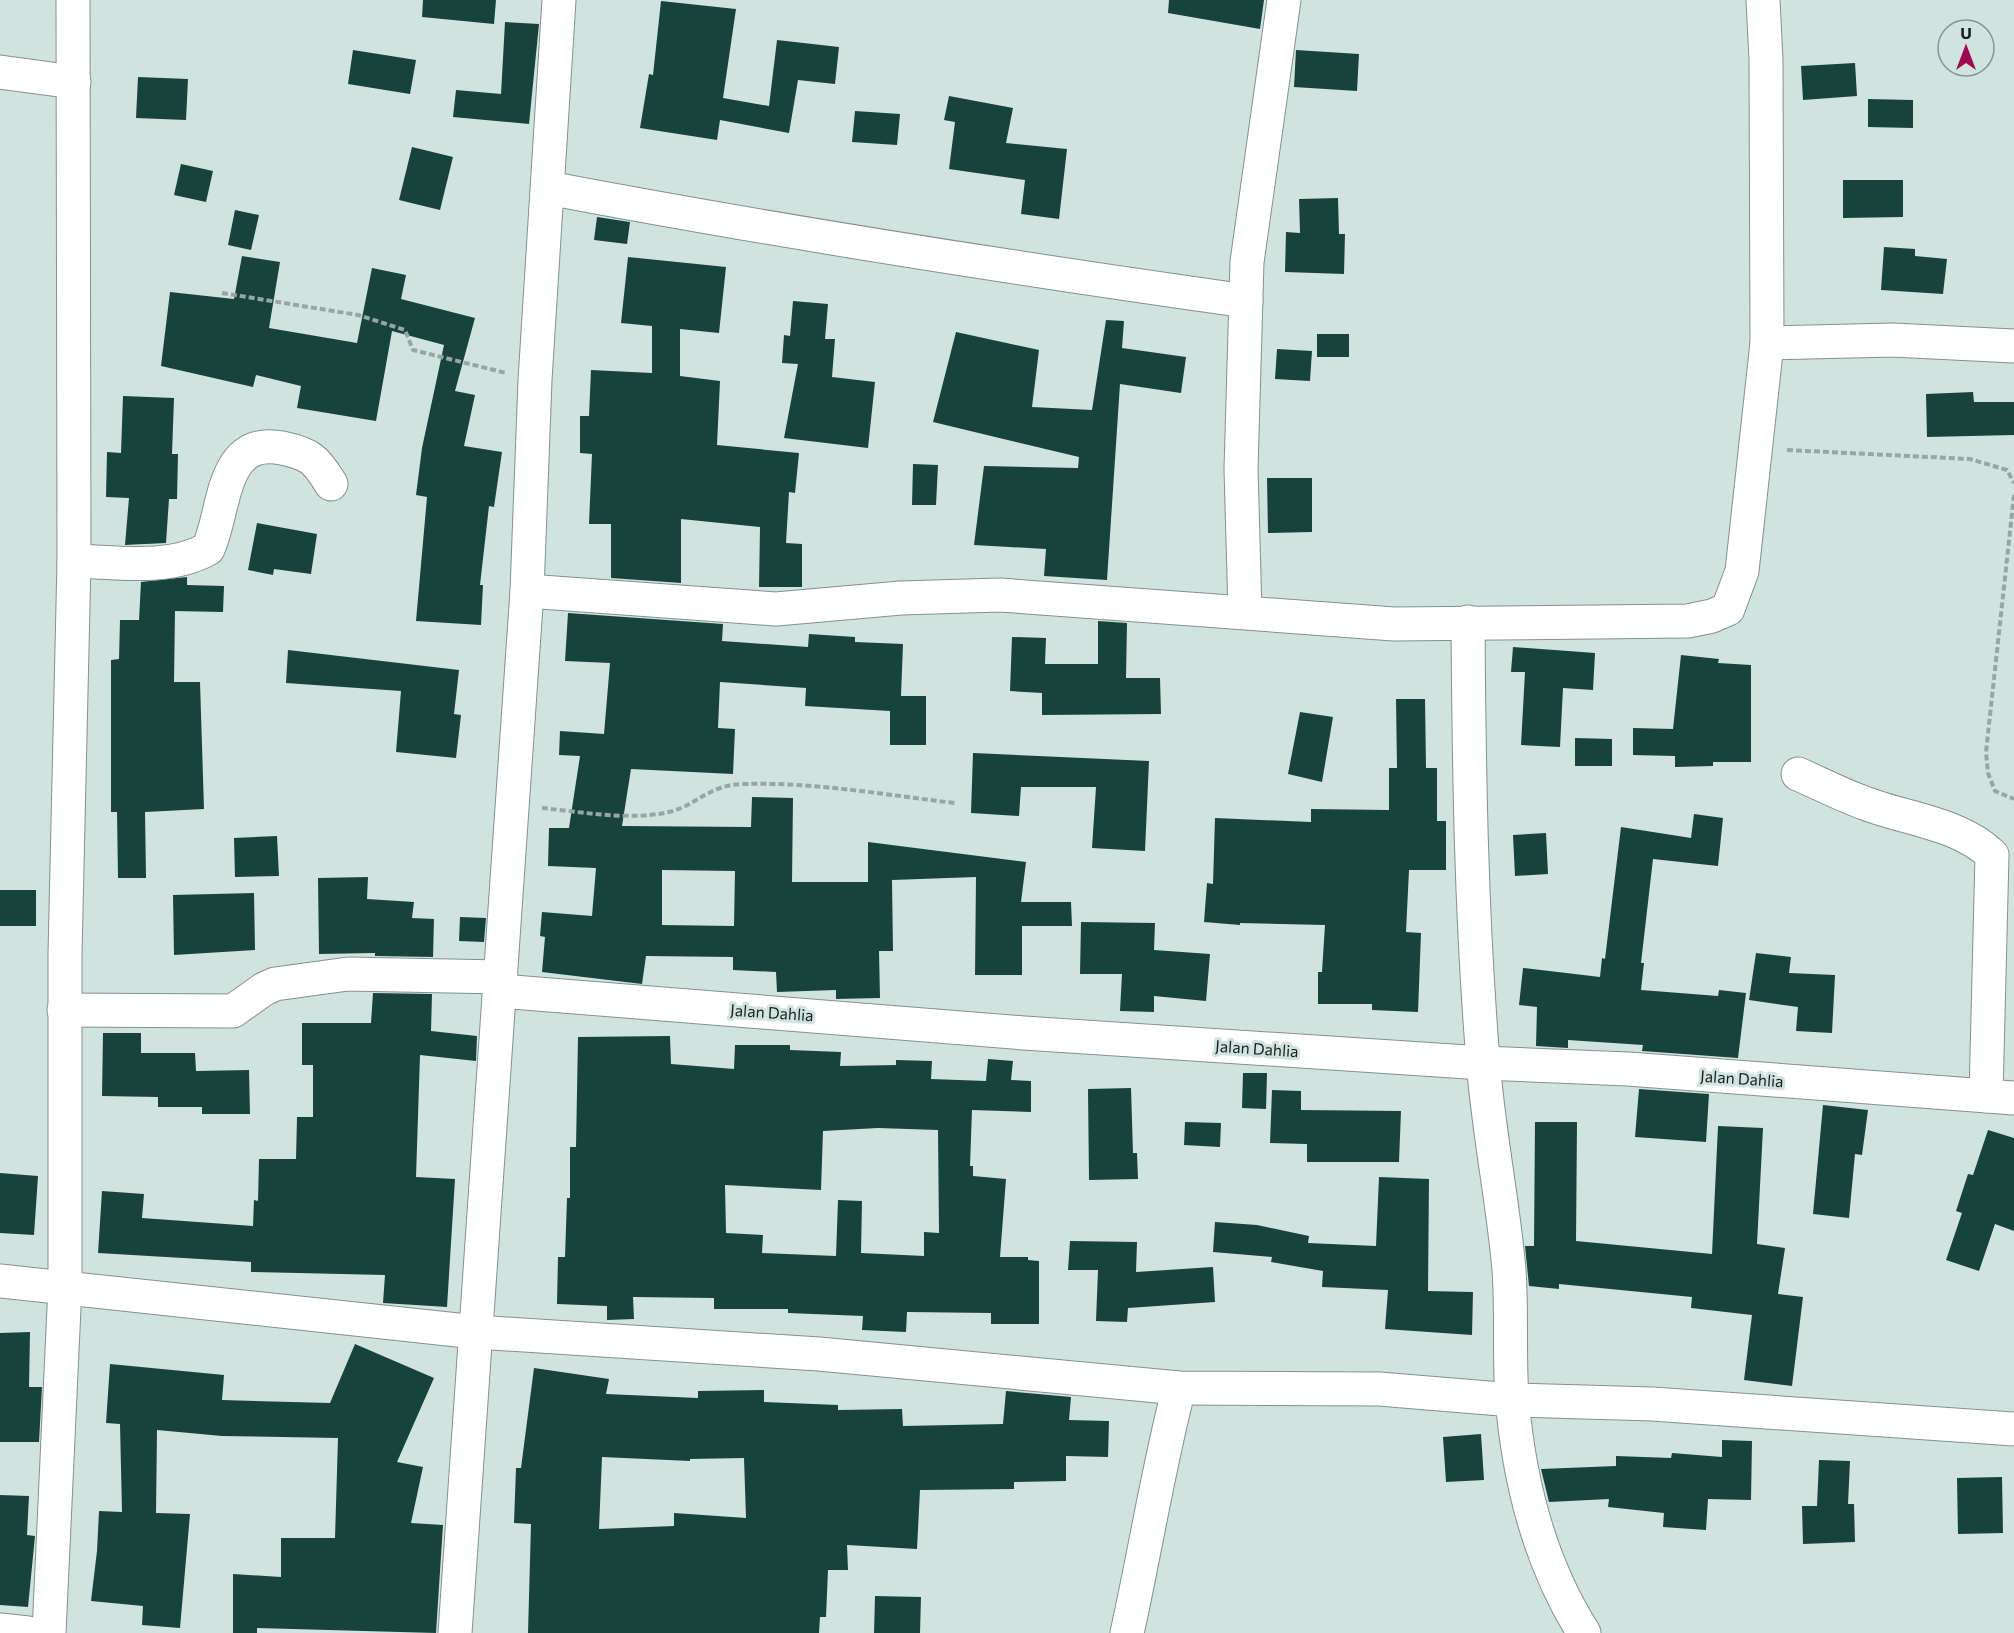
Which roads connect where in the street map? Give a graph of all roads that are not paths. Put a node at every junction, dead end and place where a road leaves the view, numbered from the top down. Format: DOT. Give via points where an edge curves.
graph roads {
  1 [pos="73,0"];
  2 [pos="559,0"];
  3 [pos="1284,0"];
  4 [pos="1763,0"];
  5 [pos="0,72"];
  6 [pos="74,82"];
  7 [pos="548,188"];
  8 [pos="1246,301"];
  9 [pos="1767,343"];
  10 [pos="2014,346"];
  11 [pos="331,484"];
  12 [pos="74,561"];
  13 [pos="527,591"];
  14 [pos="1245,612"];
  15 [pos="1468,622"];
  16 [pos="1798,774"];
  17 [pos="501,984"];
  18 [pos="64,1010"];
  19 [pos="1483,1062"];
  20 [pos="2000,1097"];
  21 [pos="0,1281"];
  22 [pos="65,1286"];
  23 [pos="476,1332"];
  24 [pos="1179,1388"];
  25 [pos="1512,1400"];
  26 [pos="2014,1429"];
  27 [pos="0,1630"];
  28 [pos="28,1633"];
  29 [pos="49,1633"];
  30 [pos="455,1633"];
  31 [pos="1127,1633"];
  32 [pos="1584,1633"];
  1 -- 6 [label="street"];
  2 -- 7 [label="street"];
  3 -- 8 [label="street" via="1247,262"];
  4 -- 9 [label="street"];
  5 -- 6 [label="street"];
  6 -- 12 [label="street"];
  7 -- 8 [label="street" via="972,263"];
  7 -- 13 [label="street"];
  8 -- 14 [label="street" via="1241,469"];
  9 -- 10 [label="street" via="1893,340"];
  9 -- 15 [label="street" via="1742,571 1728,609 1688,621"];
  11 -- 12 [label="street" via="304,452 258,447 248,451 232,468 217,531 207,549 171,561"];
  12 -- 18 [label="street"];
  13 -- 14 [label="street" via="776,609 901,598 1000,595"];
  13 -- 17 [label="street"];
  14 -- 15 [label="street" via="1394,624"];
  15 -- 19 [label="street" via="1471,884"];
  16 -- 20 [label="street" via="1865,804 1966,836 1992,855"];
  17 -- 18 [label="street, Jalan Dahlia" via="348,974 275,984 233,1011"];
  17 -- 19 [label="street, Jalan Dahlia" via="1024,1033"];
  17 -- 23 [label="street"];
  18 -- 22 [label="street"];
  19 -- 20 [label="street, Jalan Dahlia"];
  19 -- 25 [label="street" via="1509,1270"];
  21 -- 22 [label="street"];
  22 -- 23 [label="street" via="260,1311"];
  22 -- 29 [label="street"];
  23 -- 24 [label="street" via="819,1354"];
  23 -- 30 [label="street"];
  24 -- 25 [label="street" via="1379,1389"];
  24 -- 31 [label="street"];
  25 -- 26 [label="street" via="1652,1404"];
  25 -- 32 [label="street" via="1536,1527 1554,1582"];
  27 -- 28 [label="street"];
}
